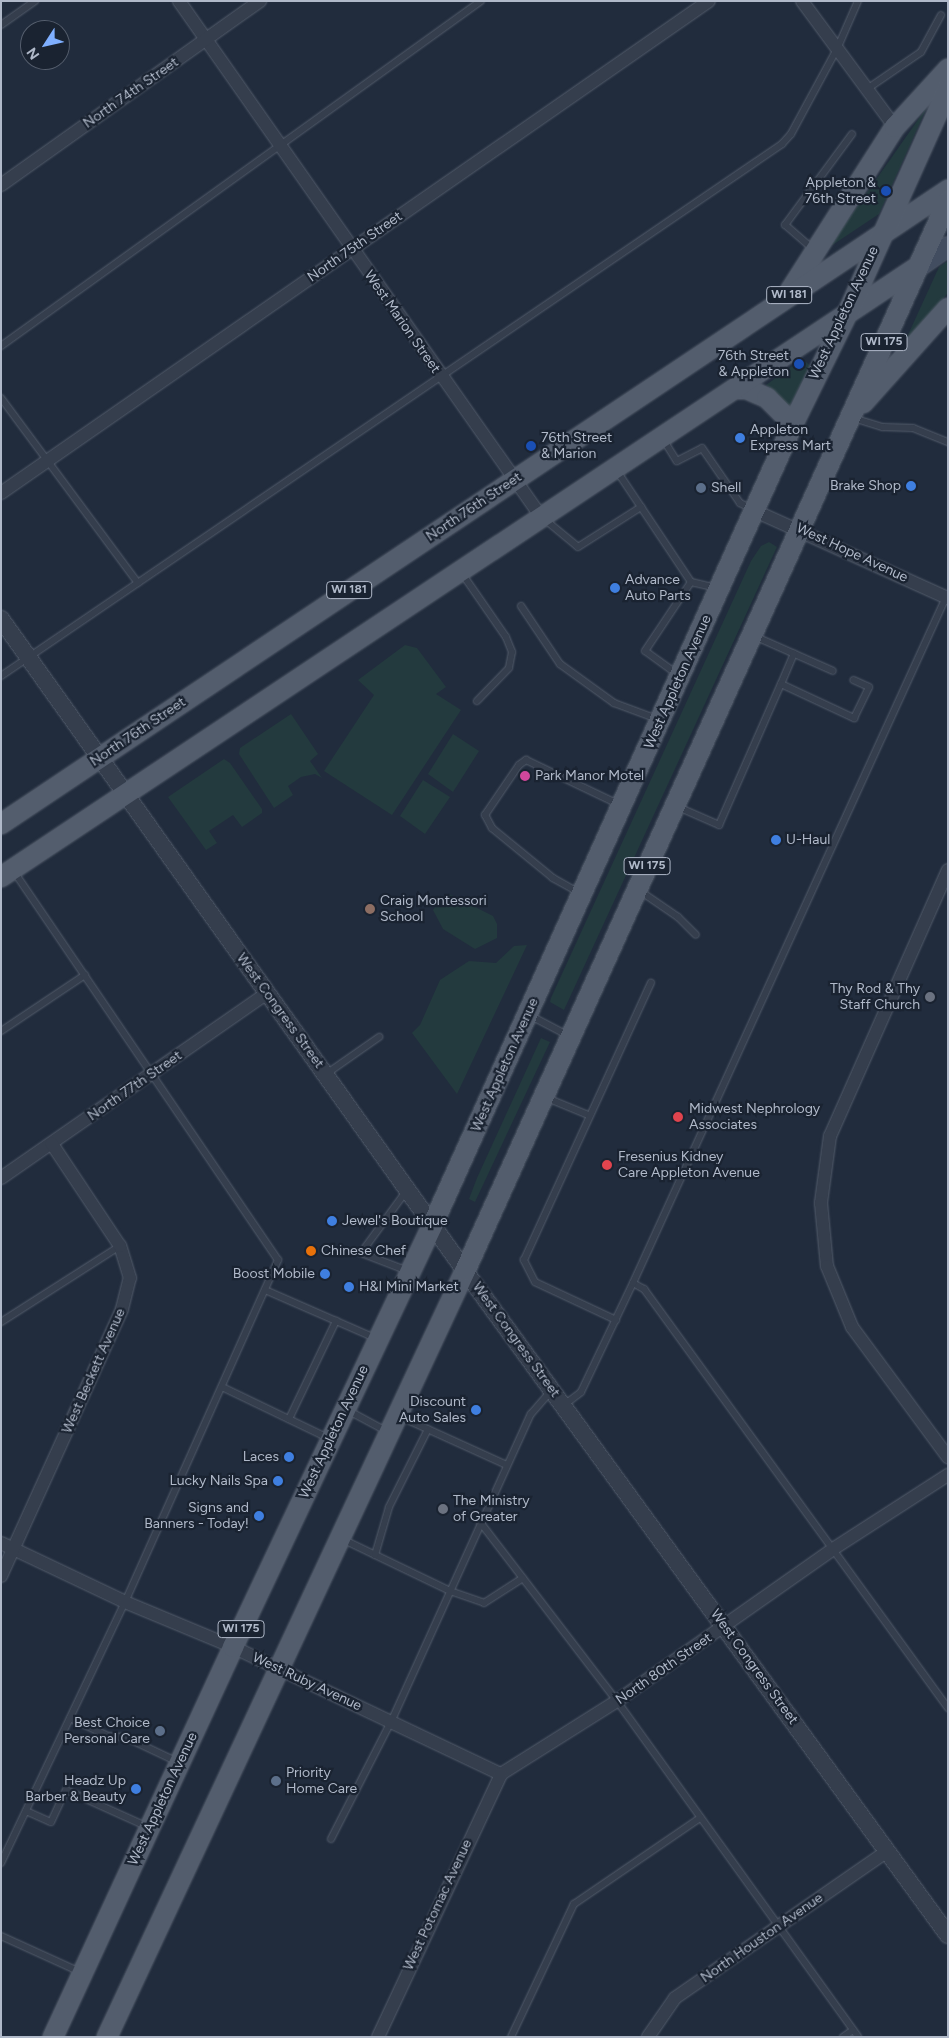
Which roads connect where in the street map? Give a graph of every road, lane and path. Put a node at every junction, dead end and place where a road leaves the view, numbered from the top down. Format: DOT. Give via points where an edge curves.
graph roads {
  1 [pos="35,1"];
  2 [pos="179,1"];
  3 [pos="260,1"];
  4 [pos="481,1"];
  5 [pos="709,1"];
  6 [pos="802,1"];
  7 [pos="858,1"];
  8 [pos="941,15"];
  9 [pos="1,25"];
  10 [pos="207,40"];
  11 [pos="836,49"];
  12 [pos="948,69"];
  13 [pos="867,89"];
  14 [pos="948,89"];
  15 [pos="895,127"];
  16 [pos="852,134"];
  17 [pos="277,145"];
  18 [pos="1,185"];
  19 [pos="948,190"];
  20 [pos="948,201"];
  21 [pos="881,234"];
  22 [pos="948,246"];
  23 [pos="351,250"];
  24 [pos="814,250"];
  25 [pos="919,266"];
  26 [pos="788,295"];
  27 [pos="948,308"];
  28 [pos="848,312"];
  29 [pos="1,346"];
  30 [pos="441,376"];
  31 [pos="735,388"];
  32 [pos="1,398"];
  33 [pos="850,417"];
  34 [pos="793,424"];
  35 [pos="662,438"];
  36 [pos="948,442"];
  37 [pos="46,462"];
  38 [pos="615,468"];
  39 [pos="514,480"];
  40 [pos="1,493"];
  41 [pos="641,508"];
  42 [pos="755,511"];
  43 [pos="542,518"];
  44 [pos="798,528"];
  45 [pos="461,572"];
  46 [pos="691,582"];
  47 [pos="138,583"];
  48 [pos="720,589"];
  49 [pos="947,597"];
  50 [pos="522,606"];
  51 [pos="1,619"];
  52 [pos="750,634"];
  53 [pos="794,654"];
  54 [pos="28,658"];
  55 [pos="834,671"];
  56 [pos="1,676"];
  57 [pos="680,676"];
  58 [pos="853,680"];
  59 [pos="780,684"];
  60 [pos="477,701"];
  61 [pos="660,721"];
  62 [pos="100,758"];
  63 [pos="125,794"];
  64 [pos="674,805"];
  65 [pos="622,806"];
  66 [pos="1,824"];
  67 [pos="948,870"];
  68 [pos="7,873"];
  69 [pos="636,889"];
  70 [pos="582,894"];
  71 [pos="696,935"];
  72 [pos="85,975"];
  73 [pos="652,983"];
  74 [pos="267,993"];
  75 [pos="527,1015"];
  76 [pos="1,1030"];
  77 [pos="379,1037"];
  78 [pos="570,1037"];
  79 [pos="152,1074"];
  80 [pos="326,1074"];
  81 [pos="544,1096"];
  82 [pos="588,1115"];
  83 [pos="52,1144"];
  84 [pos="1,1178"];
  85 [pos="407,1189"];
  86 [pos="433,1224"];
  87 [pos="120,1246"];
  88 [pos="465,1271"];
  89 [pos="410,1272"];
  90 [pos="633,1283"];
  91 [pos="265,1290"];
  92 [pos="616,1320"];
  93 [pos="336,1321"];
  94 [pos="1,1322"];
  95 [pos="378,1340"];
  96 [pos="222,1387"];
  97 [pos="553,1390"];
  98 [pos="564,1405"];
  99 [pos="345,1409"];
  100 [pos="289,1419"];
  101 [pos="393,1424"];
  102 [pos="428,1429"];
  103 [pos="331,1440"];
  104 [pos="948,1457"];
  105 [pos="507,1465"];
  106 [pos="948,1475"];
  107 [pos="480,1522"];
  108 [pos="340,1538"];
  109 [pos="1,1543"];
  110 [pos="833,1549"];
  111 [pos="13,1550"];
  112 [pos="375,1555"];
  113 [pos="1,1576"];
  114 [pos="523,1578"];
  115 [pos="450,1590"];
  116 [pos="125,1602"];
  117 [pos="725,1627"];
  118 [pos="233,1647"];
  119 [pos="278,1668"];
  120 [pos="617,1701"];
  121 [pos="948,1708"];
  122 [pos="70,1718"];
  123 [pos="391,1722"];
  124 [pos="179,1763"];
  125 [pos="501,1774"];
  126 [pos="26,1811"];
  127 [pos="700,1818"];
  128 [pos="149,1828"];
  129 [pos="331,1839"];
  130 [pos="888,1851"];
  131 [pos="1,1863"];
  132 [pos="778,1925"];
  133 [pos="948,1935"];
  134 [pos="1,1936"];
  135 [pos="83,1974"];
  136 [pos="853,2030"];
  137 [pos="54,2037"];
  138 [pos="107,2037"];
  139 [pos="378,2037"];
  140 [pos="511,2037"];
  141 [pos="648,2037"];
  142 [pos="843,2037"];
  143 [pos="858,2037"];
  1 -- 9 [label="lane"];
  2 -- 10 [label="street, West Marion Street"];
  3 -- 10 [label="street, North 74th Street"];
  4 -- 17 [label="lane"];
  5 -- 23 [label="street, North 75th Street"];
  6 -- 11 [label="street"];
  7 -- 11 [label="lane"];
  8 -- 13 [label="lane" via="921,52"];
  10 -- 17 [label="street, West Marion Street"];
  10 -- 18 [label="street, North 74th Street"];
  11 -- 13 [label="street"];
  11 -- 30 [label="lane" via="791,134 782,144"];
  12 -- 15 [label="main road"];
  13 -- 15 [label="street"];
  14 -- 21 [label="main road, West Appleton Avenue / WI 175"];
  15 -- 24 [label="main road"];
  16 -- 24 [label="lane" via="785,224"];
  17 -- 23 [label="street, West Marion Street"];
  17 -- 29 [label="lane"];
  19 -- 21 [label="main road, North 76th Street / WI 181"];
  20 -- 25 [label="main road, WI 175"];
  21 -- 26 [label="main road, North 76th Street / WI 181"];
  21 -- 28 [label="main road, West Appleton Avenue / WI 175"];
  22 -- 25 [label="main road"];
  23 -- 30 [label="street, West Marion Street"];
  23 -- 37 [label="street, North 75th Street"];
  24 -- 26 [label="main road"];
  25 -- 28 [label="main road"];
  25 -- 33 [label="main road, WI 175"];
  26 -- 39 [label="main road, North 76th Street / WI 181"];
  27 -- 33 [label="main road"];
  28 -- 31 [label="main road"];
  28 -- 34 [label="main road, West Appleton Avenue / WI 175"];
  30 -- 39 [label="street, West Marion Street"];
  30 -- 47 [label="lane"];
  31 -- 34 [label="main road" via="747,389 767,398"];
  31 -- 35 [label="main road"];
  32 -- 37 [label="lane"];
  33 -- 36 [label="lane" via="883,427 913,428"];
  33 -- 44 [label="main road, WI 175"];
  34 -- 42 [label="main road, West Appleton Avenue / WI 175"];
  35 -- 38 [label="main road"];
  35 -- 42 [label="lane" via="677,461 702,448 740,503"];
  37 -- 40 [label="street, North 75th Street"];
  37 -- 47 [label="lane"];
  38 -- 41 [label="lane"];
  38 -- 43 [label="main road"];
  39 -- 43 [label="street, West Marion Street"];
  39 -- 62 [label="main road, North 76th Street / WI 181"];
  41 -- 43 [label="lane" via="578,547"];
  41 -- 46 [label="lane"];
  42 -- 44 [label="street, West Hope Avenue"];
  42 -- 48 [label="main road, West Appleton Avenue / WI 175"];
  43 -- 45 [label="main road"];
  44 -- 49 [label="street, West Hope Avenue"];
  44 -- 52 [label="main road, WI 175"];
  45 -- 60 [label="lane" via="506,637 512,652 509,668"];
  45 -- 63 [label="main road"];
  46 -- 48 [label="lane"];
  46 -- 57 [label="lane" via="645,650"];
  47 -- 54 [label="lane"];
  48 -- 57 [label="main road, West Appleton Avenue / WI 175"];
  49 -- 90 [label="lane"];
  50 -- 61 [label="lane" via="560,664 614,703"];
  51 -- 54 [label="street, West Congress Street"];
  52 -- 53 [label="lane"];
  52 -- 64 [label="main road, WI 175"];
  53 -- 55 [label="lane"];
  53 -- 59 [label="lane"];
  54 -- 56 [label="lane"];
  54 -- 62 [label="street, West Congress Street"];
  57 -- 61 [label="main road, West Appleton Avenue / WI 175"];
  58 -- 59 [label="lane" via="869,688 854,718"];
  59 -- 64 [label="lane" via="719,825"];
  61 -- 65 [label="main road, West Appleton Avenue / WI 175"];
  62 -- 63 [label="street, West Congress Street"];
  62 -- 66 [label="main road, North 76th Street / WI 181"];
  63 -- 68 [label="main road"];
  63 -- 74 [label="street, West Congress Street"];
  64 -- 69 [label="main road, WI 175"];
  65 -- 70 [label="main road, West Appleton Avenue / WI 175"];
  65 -- 70 [label="lane" via="526,760 519,765 485,815 492,828 553,878"];
  67 -- 104 [label="street" via="830,1136 821,1204 827,1266 852,1327"];
  68 -- 72 [label="lane"];
  69 -- 71 [label="lane" via="664,907"];
  69 -- 78 [label="main road, WI 175"];
  70 -- 75 [label="main road, West Appleton Avenue / WI 175"];
  72 -- 76 [label="lane"];
  72 -- 79 [label="lane"];
  73 -- 82 [label="lane"];
  74 -- 79 [label="street, North 77th Street"];
  74 -- 80 [label="street, West Congress Street"];
  75 -- 78 [label="lane"];
  75 -- 86 [label="main road, West Appleton Avenue / WI 175"];
  77 -- 80 [label="lane"];
  78 -- 81 [label="main road, WI 175"];
  79 -- 83 [label="street, North 77th Street"];
  79 -- 91 [label="lane" via="278,1260"];
  80 -- 85 [label="street, West Congress Street"];
  81 -- 82 [label="lane"];
  81 -- 88 [label="main road, WI 175"];
  82 -- 92 [label="lane" via="524,1260 535,1282"];
  83 -- 84 [label="street, North 77th Street"];
  83 -- 87 [label="street, West Beckett Avenue"];
  85 -- 86 [label="street, West Congress Street"];
  85 -- 89 [label="lane" via="361,1252"];
  86 -- 88 [label="street, West Congress Street"];
  86 -- 89 [label="main road, West Appleton Avenue / WI 175"];
  87 -- 94 [label="lane"];
  87 -- 111 [label="street, West Beckett Avenue" via="130,1278 122,1309"];
  88 -- 97 [label="street, West Congress Street"];
  88 -- 101 [label="main road, WI 175"];
  89 -- 95 [label="main road, West Appleton Avenue / WI 175"];
  90 -- 92 [label="lane"];
  90 -- 110 [label="lane" via="644,1289"];
  91 -- 93 [label="lane"];
  91 -- 96 [label="lane"];
  92 -- 98 [label="lane" via="581,1392"];
  93 -- 95 [label="lane"];
  93 -- 100 [label="lane"];
  95 -- 99 [label="main road, West Appleton Avenue / WI 175"];
  96 -- 100 [label="lane"];
  96 -- 116 [label="lane"];
  97 -- 98 [label="street, West Congress Street"];
  97 -- 105 [label="lane" via="532,1413"];
  98 -- 117 [label="street, West Congress Street"];
  99 -- 101 [label="lane"];
  99 -- 103 [label="main road, West Appleton Avenue / WI 175"];
  100 -- 103 [label="lane"];
  101 -- 102 [label="lane"];
  101 -- 108 [label="main road, WI 175"];
  102 -- 105 [label="lane"];
  102 -- 112 [label="lane" via="389,1507"];
  103 -- 118 [label="main road, West Appleton Avenue / WI 175"];
  105 -- 107 [label="lane"];
  106 -- 110 [label="street, North 80th Street"];
  107 -- 114 [label="lane"];
  107 -- 115 [label="lane"];
  108 -- 112 [label="lane"];
  108 -- 119 [label="main road, WI 175"];
  109 -- 111 [label="street, West Ruby Avenue"];
  110 -- 117 [label="street, North 80th Street"];
  110 -- 121 [label="lane"];
  111 -- 113 [label="street, West Beckett Avenue"];
  111 -- 116 [label="street, West Ruby Avenue"];
  112 -- 115 [label="lane"];
  114 -- 115 [label="lane" via="484,1603"];
  114 -- 120 [label="lane"];
  115 -- 123 [label="lane"];
  116 -- 118 [label="street, West Ruby Avenue"];
  116 -- 122 [label="lane"];
  117 -- 120 [label="street, North 80th Street"];
  117 -- 130 [label="street, West Congress Street"];
  118 -- 119 [label="street, West Ruby Avenue"];
  118 -- 124 [label="main road, West Appleton Avenue / WI 175"];
  119 -- 123 [label="street, West Ruby Avenue"];
  119 -- 138 [label="main road, WI 175"];
  120 -- 125 [label="street, North 80th Street"];
  120 -- 127 [label="lane"];
  122 -- 124 [label="lane" via="108,1736 125,1737"];
  122 -- 126 [label="lane"];
  123 -- 125 [label="street, West Ruby Avenue"];
  123 -- 129 [label="lane"];
  124 -- 128 [label="main road, West Appleton Avenue / WI 175"];
  125 -- 139 [label="street, West Potomac Avenue"];
  126 -- 128 [label="lane" via="51,1822 66,1790"];
  126 -- 131 [label="lane"];
  127 -- 132 [label="lane"];
  127 -- 140 [label="lane" via="574,1904"];
  128 -- 135 [label="main road, West Appleton Avenue / WI 175"];
  130 -- 132 [label="street, North Houston Avenue"];
  130 -- 133 [label="street, West Congress Street"];
  132 -- 136 [label="lane"];
  132 -- 141 [label="street, North Houston Avenue" via="675,1998"];
  134 -- 135 [label="lane"];
  135 -- 137 [label="main road, West Appleton Avenue / WI 175"];
  136 -- 142 [label="lane"];
  136 -- 143 [label="lane"];
}
